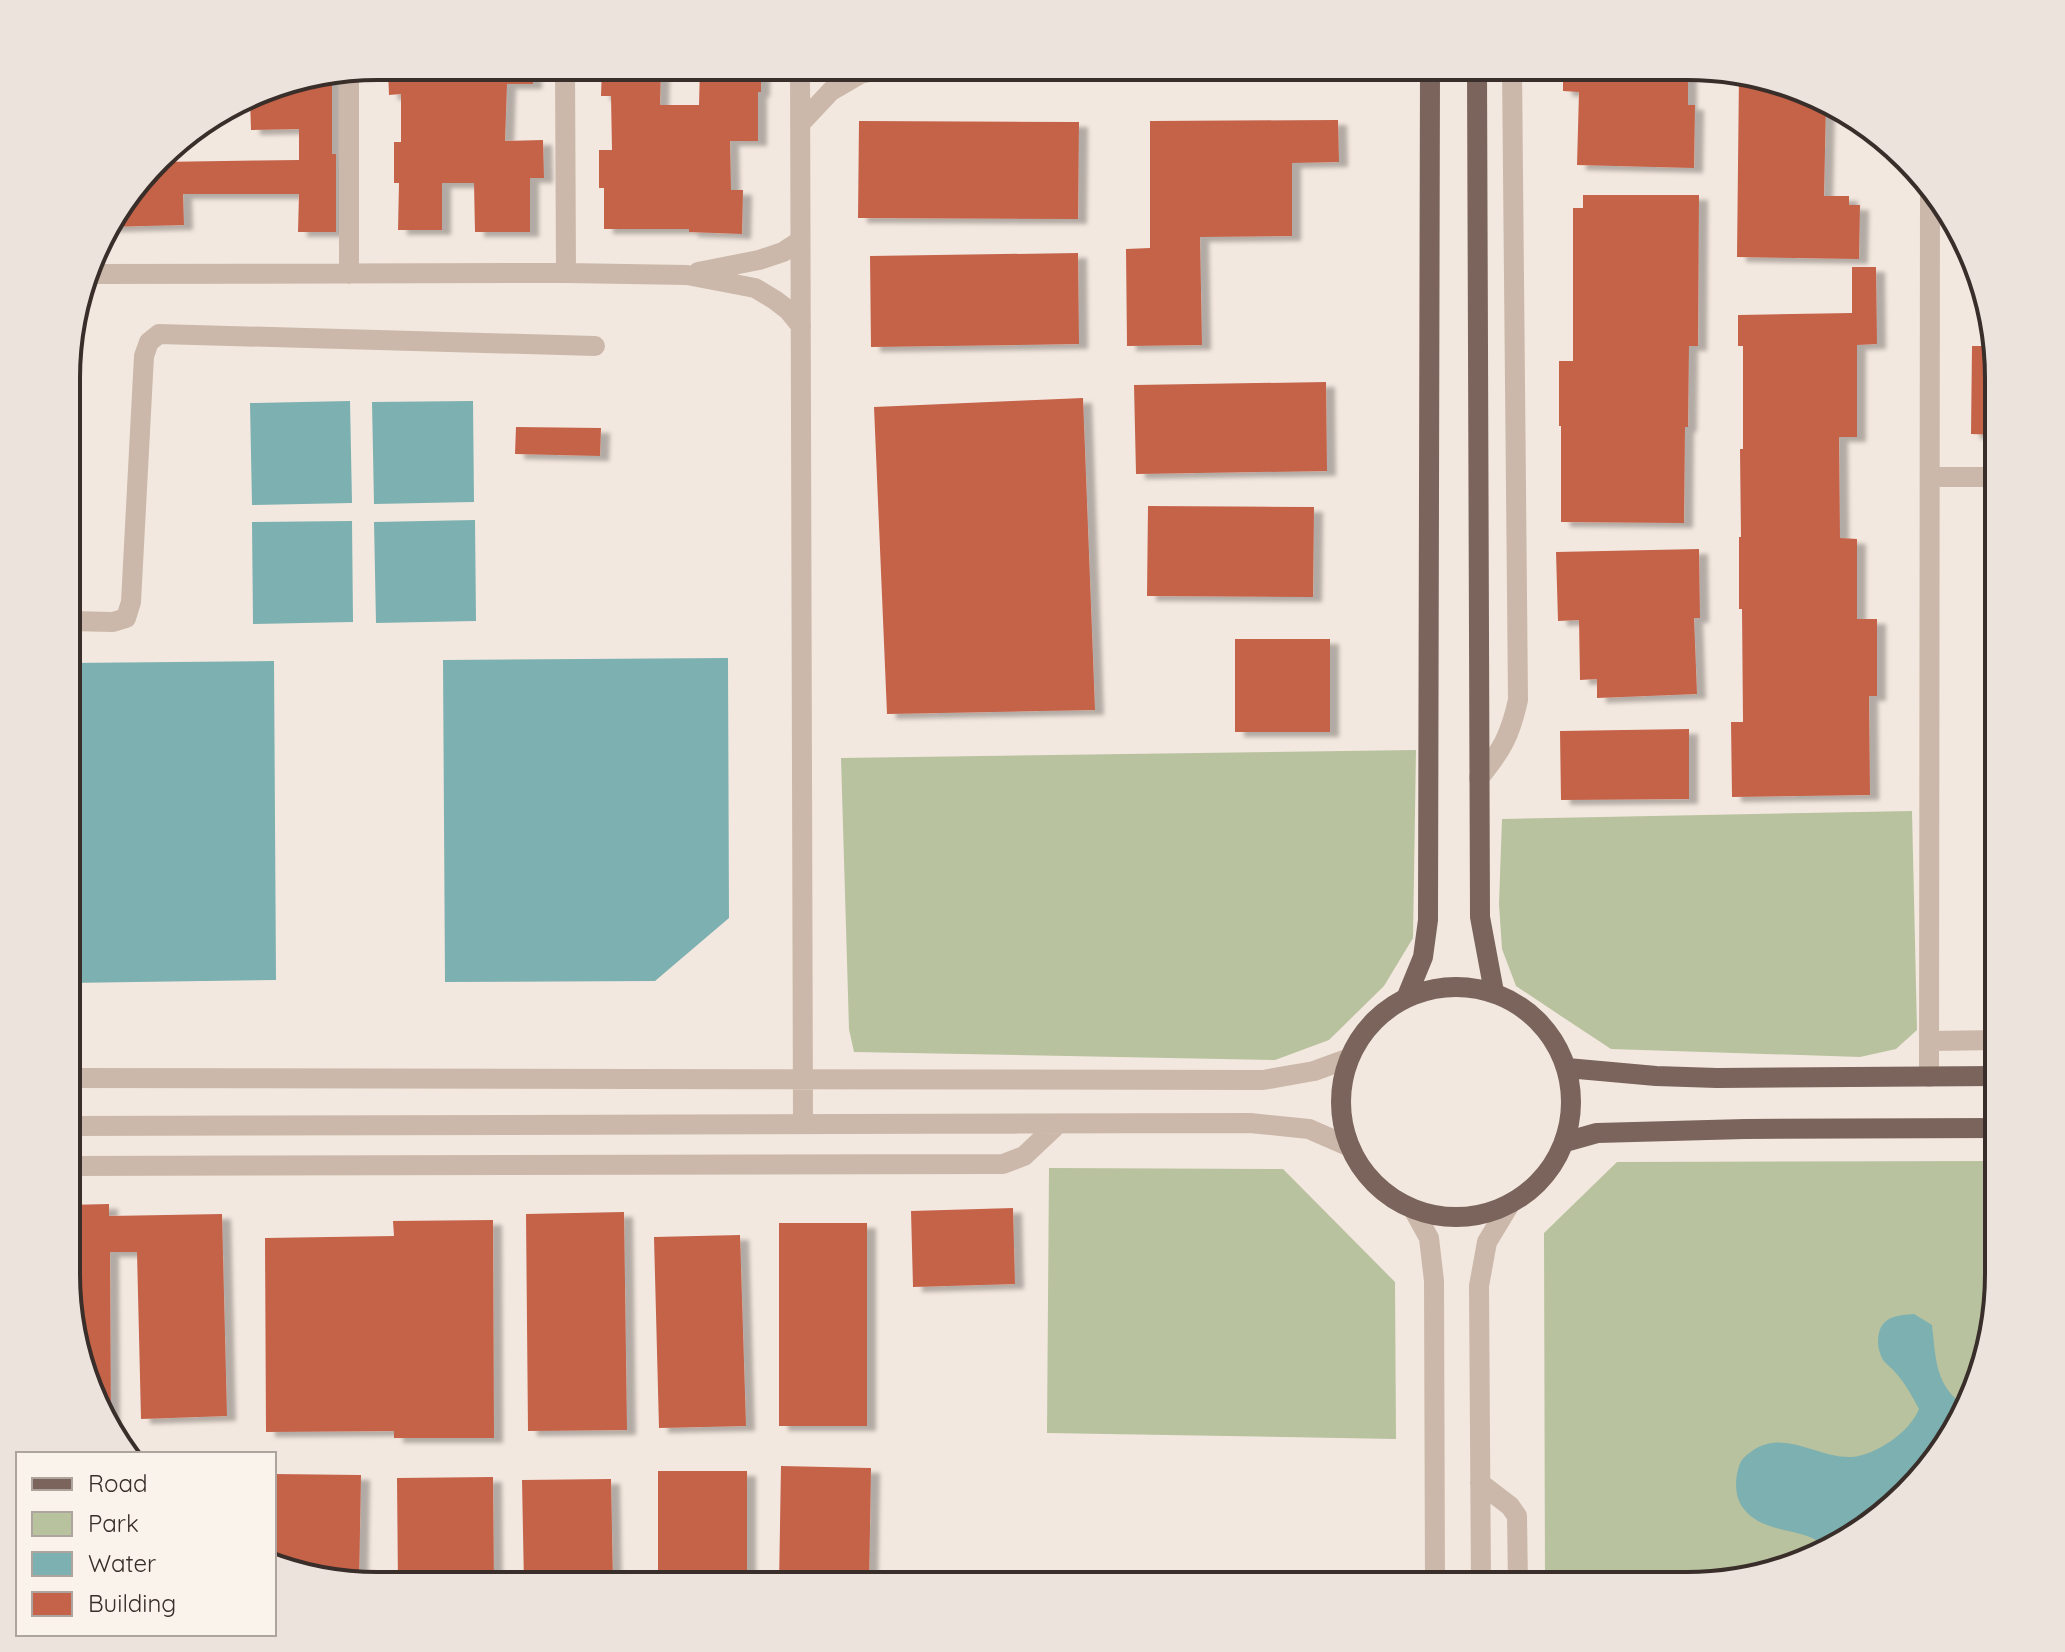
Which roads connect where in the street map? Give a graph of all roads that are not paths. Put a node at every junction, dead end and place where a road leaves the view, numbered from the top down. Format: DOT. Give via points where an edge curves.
graph roads {
  1 [pos="565,80"];
  2 [pos="800,80"];
  3 [pos="850,80"];
  4 [pos="1430,80"];
  5 [pos="1477,80"];
  6 [pos="1512,80"];
  7 [pos="349,82"];
  8 [pos="800,124"];
  9 [pos="1930,206"];
  10 [pos="800,241"];
  11 [pos="566,273"];
  12 [pos="99,274"];
  13 [pos="349,274"];
  14 [pos="687,275"];
  15 [pos="801,326"];
  16 [pos="595,346"];
  17 [pos="1930,477"];
  18 [pos="1985,477"];
  19 [pos="80,621"];
  20 [pos="1479,778"];
  21 [pos="1494,992"];
  22 [pos="1407,996"];
  23 [pos="1985,1040"];
  24 [pos="1930,1041"];
  25 [pos="1347,1059"];
  26 [pos="1567,1068"];
  27 [pos="1985,1076"];
  28 [pos="1929,1077"];
  29 [pos="80,1078"];
  30 [pos="803,1078"];
  31 [pos="803,1124"];
  32 [pos="1058,1124"];
  33 [pos="80,1126"];
  34 [pos="1985,1128"];
  35 [pos="1565,1142"];
  36 [pos="1348,1146"];
  37 [pos="80,1166"];
  38 [pos="1510,1204"];
  39 [pos="1413,1209"];
  40 [pos="1480,1483"];
  41 [pos="1435,1572"];
  42 [pos="1481,1572"];
  43 [pos="1518,1572"];
  1 -- 11 [label="street"];
  2 -- 8 [label="street"];
  3 -- 8 [label="street" via="831,91"];
  4 -- 22 [label="main road" via="1428,920 1423,957"];
  5 -- 20 [label="main road"];
  6 -- 20 [label="street" via="1518,700 1506,741"];
  7 -- 13 [label="street"];
  8 -- 10 [label="street"];
  9 -- 17 [label="street"];
  10 -- 14 [label="street" via="759,260"];
  10 -- 15 [label="street"];
  11 -- 13 [label="street"];
  11 -- 14 [label="street"];
  12 -- 13 [label="street"];
  14 -- 15 [label="street" via="755,288 788,310"];
  15 -- 30 [label="street"];
  16 -- 19 [label="street" via="159,334 144,356 131,602 126,618"];
  17 -- 18 [label="street"];
  17 -- 24 [label="street"];
  20 -- 21 [label="main road" via="1480,917"];
  21 -- 22 [label="main road" via="1450,985"];
  21 -- 26 [label="main road" via="1540,1021"];
  22 -- 25 [label="main road" via="1371,1021"];
  23 -- 24 [label="street"];
  24 -- 28 [label="street"];
  25 -- 30 [label="street" via="1263,1080"];
  25 -- 36 [label="main road" via="1339,1102"];
  26 -- 28 [label="main road" via="1717,1078"];
  26 -- 35 [label="main road" via="1572,1105"];
  27 -- 28 [label="main road"];
  29 -- 30 [label="street"];
  30 -- 31 [label="street"];
  31 -- 32 [label="street"];
  31 -- 33 [label="street"];
  32 -- 36 [label="street" via="1250,1123 1309,1129"];
  32 -- 37 [label="street" via="1024,1156 1003,1164"];
  34 -- 35 [label="main road" via="1597,1133"];
  35 -- 38 [label="main road" via="1543,1178"];
  36 -- 39 [label="main road" via="1386,1194"];
  38 -- 39 [label="main road" via="1462,1217"];
  38 -- 40 [label="street" via="1487,1242 1479,1286"];
  39 -- 41 [label="street" via="1429,1238 1434,1281"];
  40 -- 42 [label="street"];
  40 -- 43 [label="street" via="1517,1516"];
}
